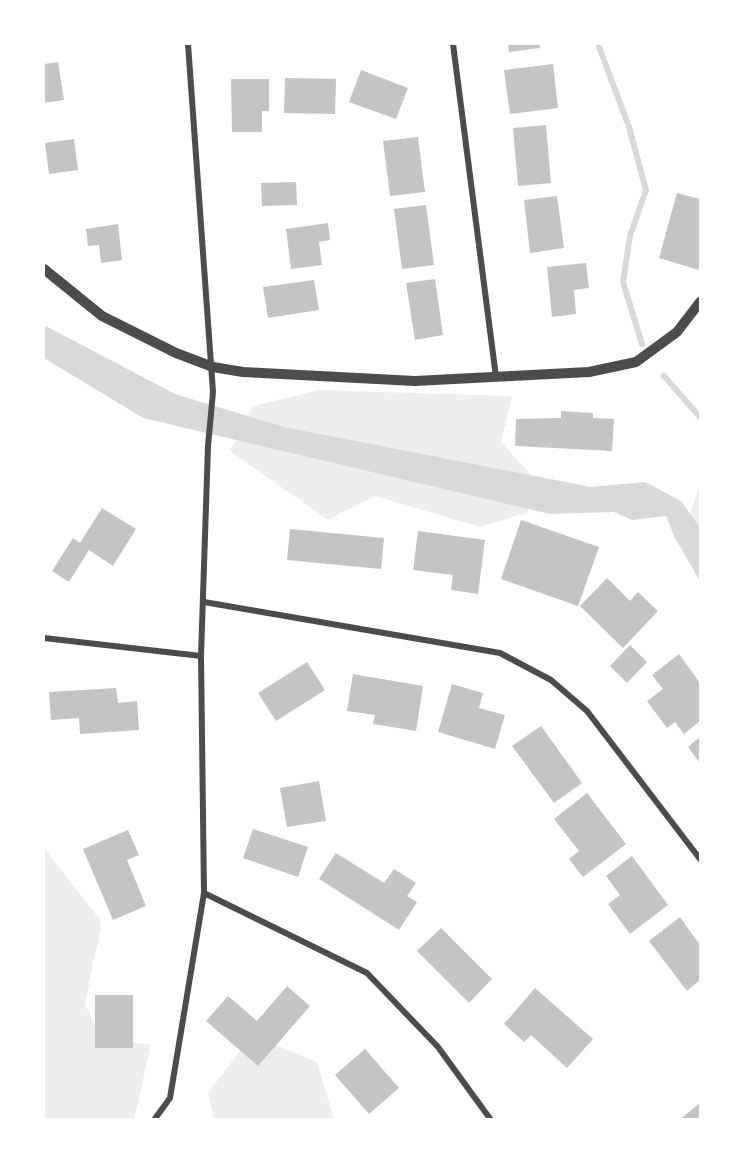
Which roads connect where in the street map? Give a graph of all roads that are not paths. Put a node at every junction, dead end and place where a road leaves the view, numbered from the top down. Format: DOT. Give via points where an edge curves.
graph roads {
  1 [pos="188,44"];
  2 [pos="453,44"];
  3 [pos="44,270"];
  4 [pos="700,302"];
  5 [pos="213,367"];
  6 [pos="496,376"];
  7 [pos="204,602"];
  8 [pos="44,638"];
  9 [pos="201,656"];
  10 [pos="700,859"];
  11 [pos="204,893"];
  12 [pos="154,1119"];
  13 [pos="491,1119"];
  1 -- 5 [label="street"];
  2 -- 6 [label="street"];
  3 -- 5 [label="street" via="102,316"];
  4 -- 6 [label="street" via="677,332 636,362 589,372"];
  5 -- 6 [label="street" via="415,381"];
  5 -- 7 [label="street"];
  7 -- 9 [label="street"];
  7 -- 10 [label="street" via="500,653 551,680 587,711"];
  8 -- 9 [label="street"];
  9 -- 11 [label="street"];
  11 -- 12 [label="street" via="170,1098"];
  11 -- 13 [label="street" via="367,973 438,1047"];
}
